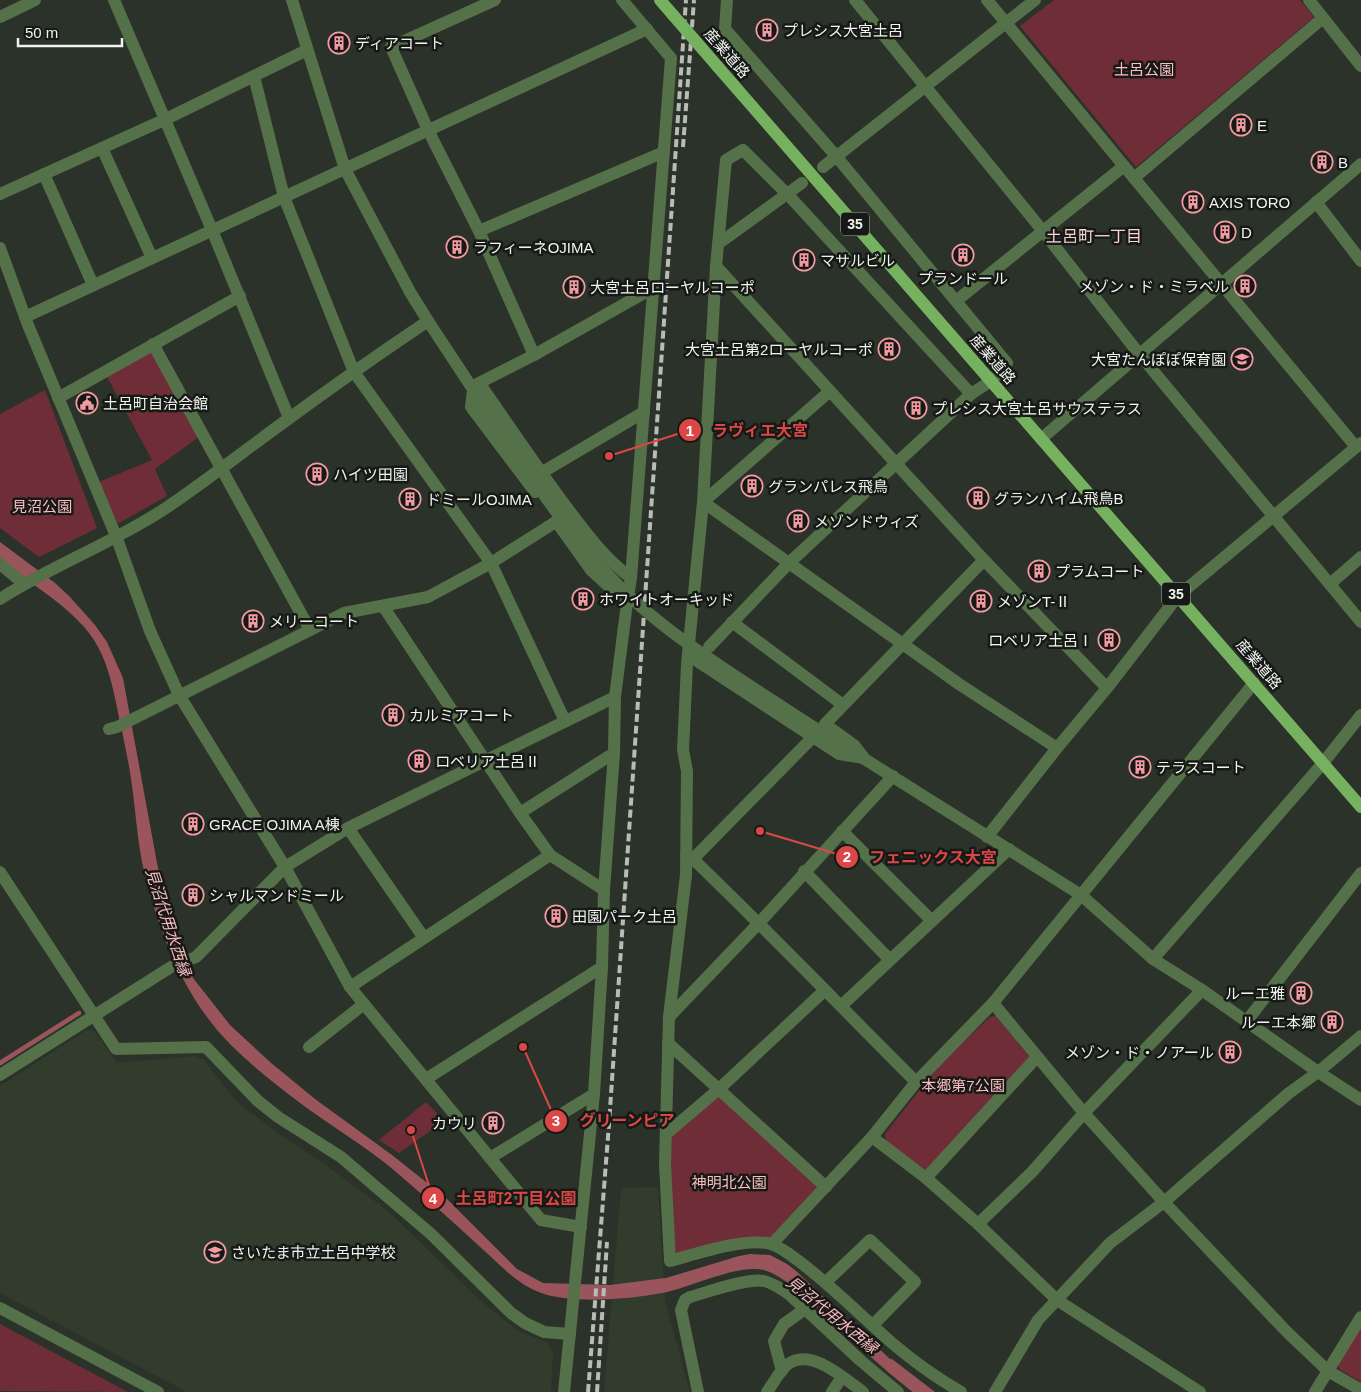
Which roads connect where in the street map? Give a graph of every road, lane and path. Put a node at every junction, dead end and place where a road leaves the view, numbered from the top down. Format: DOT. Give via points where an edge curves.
graph roads {
  1 [pos="35,0"];
  2 [pos="114,0"];
  3 [pos="292,0"];
  4 [pos="495,0"];
  5 [pos="622,0"];
  6 [pos="660,0"];
  7 [pos="727,0"];
  8 [pos="855,0"];
  9 [pos="987,0"];
  10 [pos="1035,0"];
  11 [pos="1309,0"];
  12 [pos="0,17"];
  13 [pos="1324,18"];
  14 [pos="1006,23"];
  15 [pos="648,29"];
  16 [pos="307,50"];
  17 [pos="1361,66"];
  18 [pos="254,76"];
  19 [pos="925,85"];
  20 [pos="166,119"];
  21 [pos="428,130"];
  22 [pos="102,148"];
  23 [pos="664,152"];
  24 [pos="836,156"];
  25 [pos="1361,164"];
  26 [pos="1124,166"];
  27 [pos="823,167"];
  28 [pos="345,169"];
  29 [pos="44,174"];
  30 [pos="1134,178"];
  31 [pos="802,183"];
  32 [pos="0,194"];
  33 [pos="787,195"];
  34 [pos="284,197"];
  35 [pos="1316,202"];
  36 [pos="212,230"];
  37 [pos="1042,230"];
  38 [pos="479,231"];
  39 [pos="718,244"];
  40 [pos="0,248"];
  41 [pos="152,258"];
  42 [pos="1361,261"];
  43 [pos="716,266"];
  44 [pos="1222,283"];
  45 [pos="94,285"];
  46 [pos="653,288"];
  47 [pos="240,296"];
  48 [pos="956,301"];
  49 [pos="25,317"];
  50 [pos="428,321"];
  51 [pos="153,344"];
  52 [pos="1140,354"];
  53 [pos="534,355"];
  54 [pos="354,372"];
  55 [pos="991,381"];
  56 [pos="476,390"];
  57 [pos="830,391"];
  58 [pos="971,394"];
  59 [pos="58,398"];
  60 [pos="644,412"];
  61 [pos="289,418"];
  62 [pos="1041,439"];
  63 [pos="1359,445"];
  64 [pos="896,463"];
  65 [pos="223,469"];
  66 [pos="542,473"];
  67 [pos="703,502"];
  68 [pos="1273,516"];
  69 [pos="556,522"];
  70 [pos="116,536"];
  71 [pos="1361,557"];
  72 [pos="984,560"];
  73 [pos="491,563"];
  74 [pos="789,563"];
  75 [pos="0,564"];
  76 [pos="631,578"];
  77 [pos="24,584"];
  78 [pos="1330,584"];
  79 [pos="1178,596"];
  80 [pos="0,599"];
  81 [pos="626,603"];
  82 [pos="384,606"];
  83 [pos="732,622"];
  84 [pos="1361,622"];
  85 [pos="310,630"];
  86 [pos="904,644"];
  87 [pos="709,647"];
  88 [pos="688,655"];
  89 [pos="1254,684"];
  90 [pos="1106,688"];
  91 [pos="179,695"];
  92 [pos="615,697"];
  93 [pos="843,705"];
  94 [pos="1361,715"];
  95 [pos="565,721"];
  96 [pos="113,728"];
  97 [pos="812,737"];
  98 [pos="1057,748"];
  99 [pos="614,754"];
  100 [pos="864,758"];
  101 [pos="486,760"];
  102 [pos="1323,763"];
  103 [pos="893,776"];
  104 [pos="1361,807"];
  105 [pos="520,813"];
  106 [pos="348,828"];
  107 [pos="842,831"];
  108 [pos="987,836"];
  109 [pos="1009,849"];
  110 [pos="550,855"];
  111 [pos="690,858"];
  112 [pos="285,867"];
  113 [pos="804,871"];
  114 [pos="0,872"];
  115 [pos="1361,873"];
  116 [pos="604,890"];
  117 [pos="1081,895"];
  118 [pos="932,921"];
  119 [pos="758,923"];
  120 [pos="424,938"];
  121 [pos="1153,959"];
  122 [pos="890,960"];
  123 [pos="602,967"];
  124 [pos="350,987"];
  125 [pos="1202,990"];
  126 [pos="824,991"];
  127 [pos="993,1003"];
  128 [pos="364,1004"];
  129 [pos="841,1006"];
  130 [pos="93,1016"];
  131 [pos="668,1016"];
  132 [pos="1246,1022"];
  133 [pos="1361,1036"];
  134 [pos="668,1043"];
  135 [pos="309,1047"];
  136 [pos="1037,1056"];
  137 [pos="1318,1072"];
  138 [pos="0,1075"];
  139 [pos="426,1079"];
  140 [pos="916,1082"];
  141 [pos="719,1090"];
  142 [pos="594,1094"];
  143 [pos="1361,1100"];
  144 [pos="1084,1113"];
  145 [pos="666,1134"];
  146 [pos="872,1137"];
  147 [pos="490,1158"];
  148 [pos="926,1178"];
  149 [pos="826,1187"];
  150 [pos="1164,1202"];
  151 [pos="978,1224"];
  152 [pos="581,1227"];
  153 [pos="772,1244"];
  154 [pos="826,1282"];
  155 [pos="1057,1300"];
  156 [pos="0,1308"];
  157 [pos="805,1309"];
  158 [pos="1361,1317"];
  159 [pos="874,1326"];
  160 [pos="570,1334"];
  161 [pos="782,1371"];
  162 [pos="1328,1371"];
  163 [pos="842,1377"];
  164 [pos="1361,1390"];
  165 [pos="859,1391"];
  166 [pos="158,1392"];
  167 [pos="564,1392"];
  168 [pos="698,1392"];
  169 [pos="767,1392"];
  170 [pos="832,1392"];
  171 [pos="898,1392"];
  172 [pos="960,1392"];
  173 [pos="996,1392"];
  174 [pos="1200,1392"];
  175 [pos="1315,1392"];
  1 -- 12 [label="street"];
  2 -- 20 [label="street"];
  3 -- 16 [label="street"];
  4 -- 21 [label="street" via="391,47"];
  5 -- 15 [label="street"];
  6 -- 55 [label="main road, 産業道路 / 35, bridge"];
  7 -- 24 [label="street" via="725,28"];
  8 -- 19 [label="street"];
  9 -- 14 [label="street"];
  10 -- 14 [label="street"];
  11 -- 13 [label="street"];
  13 -- 17 [label="street"];
  13 -- 30 [label="street"];
  14 -- 19 [label="street"];
  14 -- 26 [label="street"];
  15 -- 21 [label="street"];
  15 -- 23 [label="street" via="671,58"];
  16 -- 18 [label="street"];
  16 -- 28 [label="street"];
  18 -- 20 [label="street"];
  18 -- 34 [label="street"];
  19 -- 24 [label="street"];
  19 -- 37 [label="street"];
  20 -- 22 [label="street"];
  20 -- 36 [label="street"];
  21 -- 28 [label="street"];
  21 -- 38 [label="street"];
  22 -- 29 [label="street"];
  22 -- 41 [label="street"];
  23 -- 38 [label="street"];
  23 -- 46 [label="street"];
  24 -- 27 [label="street"];
  24 -- 48 [label="street"];
  25 -- 35 [label="street"];
  26 -- 30 [label="street"];
  26 -- 37 [label="street"];
  28 -- 34 [label="street"];
  28 -- 50 [label="street"];
  29 -- 32 [label="street"];
  29 -- 45 [label="street"];
  30 -- 44 [label="street"];
  31 -- 33 [label="street"];
  33 -- 39 [label="street"];
  33 -- 39 [label="street" via="743,150 726,160"];
  33 -- 58 [label="street"];
  34 -- 36 [label="street"];
  34 -- 54 [label="street"];
  35 -- 42 [label="street"];
  35 -- 44 [label="street"];
  36 -- 41 [label="street"];
  36 -- 47 [label="street"];
  37 -- 48 [label="street"];
  37 -- 52 [label="street"];
  38 -- 53 [label="street"];
  39 -- 43 [label="street"];
  40 -- 49 [label="street"];
  41 -- 45 [label="street"];
  43 -- 57 [label="street"];
  43 -- 67 [label="street"];
  44 -- 52 [label="street"];
  44 -- 63 [label="street"];
  45 -- 49 [label="street"];
  46 -- 53 [label="street"];
  46 -- 60 [label="street"];
  47 -- 51 [label="street"];
  47 -- 61 [label="street"];
  48 -- 55 [label="street" via="1007,363"];
  49 -- 59 [label="street"];
  50 -- 54 [label="street"];
  50 -- 56 [label="street"];
  51 -- 59 [label="street"];
  51 -- 65 [label="street"];
  52 -- 62 [label="street"];
  52 -- 68 [label="street"];
  53 -- 56 [label="street"];
  54 -- 61 [label="street"];
  54 -- 73 [label="street"];
  55 -- 58 [label="street"];
  55 -- 62 [label="main road, 産業道路 / 35"];
  56 -- 66 [label="street"];
  56 -- 69 [label="street" via="471,407"];
  56 -- 100 [label="street, bridge" via="588,554 616,584 708,657"];
  57 -- 64 [label="street"];
  57 -- 67 [label="street"];
  58 -- 64 [label="street"];
  59 -- 70 [label="street"];
  60 -- 66 [label="street"];
  60 -- 76 [label="street"];
  61 -- 65 [label="street"];
  62 -- 79 [label="main road, 産業道路 / 35"];
  63 -- 68 [label="street"];
  64 -- 72 [label="street"];
  64 -- 74 [label="street"];
  65 -- 70 [label="street" via="164,509"];
  65 -- 85 [label="street"];
  66 -- 76 [label="street" via="600,551"];
  67 -- 74 [label="street"];
  67 -- 88 [label="street"];
  68 -- 78 [label="street"];
  68 -- 79 [label="street"];
  69 -- 73 [label="street"];
  69 -- 81 [label="street" via="591,570"];
  70 -- 77 [label="street"];
  70 -- 91 [label="street" via="150,631"];
  71 -- 78 [label="street"];
  72 -- 86 [label="street"];
  72 -- 90 [label="street"];
  73 -- 82 [label="street" via="428,597"];
  73 -- 95 [label="street"];
  74 -- 83 [label="street"];
  74 -- 86 [label="street"];
  75 -- 77 [label="street"];
  76 -- 81 [label="street"];
  77 -- 80 [label="street"];
  78 -- 84 [label="street"];
  79 -- 89 [label="main road, 産業道路 / 35"];
  79 -- 90 [label="street"];
  81 -- 92 [label="street"];
  82 -- 85 [label="street" via="344,613"];
  82 -- 101 [label="street"];
  83 -- 87 [label="street"];
  83 -- 93 [label="street"];
  85 -- 91 [label="street"];
  86 -- 93 [label="street"];
  86 -- 98 [label="street"];
  88 -- 97 [label="street"];
  88 -- 111 [label="street" via="683,750 687,771"];
  89 -- 102 [label="main road, 産業道路 / 35"];
  89 -- 117 [label="street"];
  90 -- 98 [label="street"];
  91 -- 96 [label="street"];
  91 -- 112 [label="street"];
  92 -- 95 [label="street"];
  92 -- 99 [label="street"];
  93 -- 100 [label="street" via="825,724 854,745"];
  94 -- 102 [label="street"];
  95 -- 101 [label="street"];
  97 -- 100 [label="street" via="839,754"];
  97 -- 111 [label="street"];
  98 -- 108 [label="street"];
  99 -- 105 [label="street"];
  99 -- 116 [label="street"];
  100 -- 103 [label="street"];
  101 -- 105 [label="street"];
  101 -- 106 [label="street"];
  102 -- 104 [label="main road, 産業道路 / 35"];
  102 -- 121 [label="street"];
  103 -- 107 [label="street"];
  103 -- 108 [label="street"];
  105 -- 110 [label="street"];
  106 -- 112 [label="street"];
  106 -- 120 [label="street"];
  107 -- 113 [label="street"];
  107 -- 118 [label="street"];
  108 -- 109 [label="street"];
  109 -- 117 [label="street"];
  109 -- 118 [label="street"];
  110 -- 116 [label="street"];
  110 -- 120 [label="street"];
  111 -- 119 [label="street"];
  111 -- 131 [label="street"];
  112 -- 124 [label="street"];
  112 -- 130 [label="street" via="196,957 171,968"];
  113 -- 119 [label="street"];
  113 -- 122 [label="street"];
  114 -- 130 [label="street"];
  115 -- 132 [label="street"];
  116 -- 123 [label="street"];
  117 -- 121 [label="street"];
  117 -- 127 [label="street"];
  118 -- 122 [label="street"];
  119 -- 126 [label="street"];
  119 -- 131 [label="street"];
  120 -- 124 [label="street"];
  121 -- 125 [label="street"];
  122 -- 129 [label="street"];
  123 -- 139 [label="street"];
  123 -- 142 [label="street"];
  124 -- 128 [label="street"];
  125 -- 132 [label="street"];
  125 -- 144 [label="street"];
  126 -- 129 [label="street"];
  126 -- 141 [label="street"];
  127 -- 136 [label="street"];
  127 -- 140 [label="street"];
  128 -- 135 [label="street"];
  128 -- 139 [label="street"];
  129 -- 140 [label="street"];
  130 -- 138 [label="street"];
  130 -- 160 [label="street" via="116,1049 206,1047 258,1101 341,1157 431,1234 511,1313 544,1332"];
  131 -- 134 [label="street"];
  132 -- 137 [label="street"];
  133 -- 137 [label="street"];
  134 -- 141 [label="street"];
  134 -- 145 [label="street"];
  136 -- 144 [label="street"];
  136 -- 148 [label="street"];
  137 -- 143 [label="street"];
  137 -- 150 [label="street" via="1289,1093"];
  139 -- 147 [label="street"];
  140 -- 146 [label="street"];
  141 -- 145 [label="street"];
  141 -- 149 [label="street"];
  142 -- 147 [label="street"];
  142 -- 152 [label="street"];
  144 -- 150 [label="street"];
  144 -- 151 [label="street" via="1032,1172"];
  145 -- 153 [label="street" via="670,1261 750,1242"];
  146 -- 148 [label="street"];
  146 -- 149 [label="street"];
  147 -- 152 [label="street" via="541,1220"];
  148 -- 151 [label="street"];
  149 -- 153 [label="street"];
  150 -- 155 [label="street" via="1110,1243"];
  150 -- 162 [label="street"];
  151 -- 155 [label="street"];
  152 -- 160 [label="street"];
  153 -- 154 [label="street"];
  154 -- 159 [label="street"];
  154 -- 159 [label="street" via="870,1240 914,1282"];
  155 -- 173 [label="street" via="1038,1320"];
  155 -- 174 [label="street"];
  156 -- 166 [label="street"];
  157 -- 161 [label="street" via="784,1324 774,1341"];
  157 -- 168 [label="street" via="780,1288 752,1280 686,1300 681,1310"];
  157 -- 171 [label="street"];
  158 -- 162 [label="street"];
  159 -- 172 [label="street" via="893,1344"];
  160 -- 167 [label="street"];
  161 -- 163 [label="street" via="794,1361 803,1360 824,1364"];
  161 -- 169 [label="street"];
  162 -- 164 [label="street"];
  162 -- 175 [label="street"];
  163 -- 165 [label="street"];
  163 -- 170 [label="street"];
}
